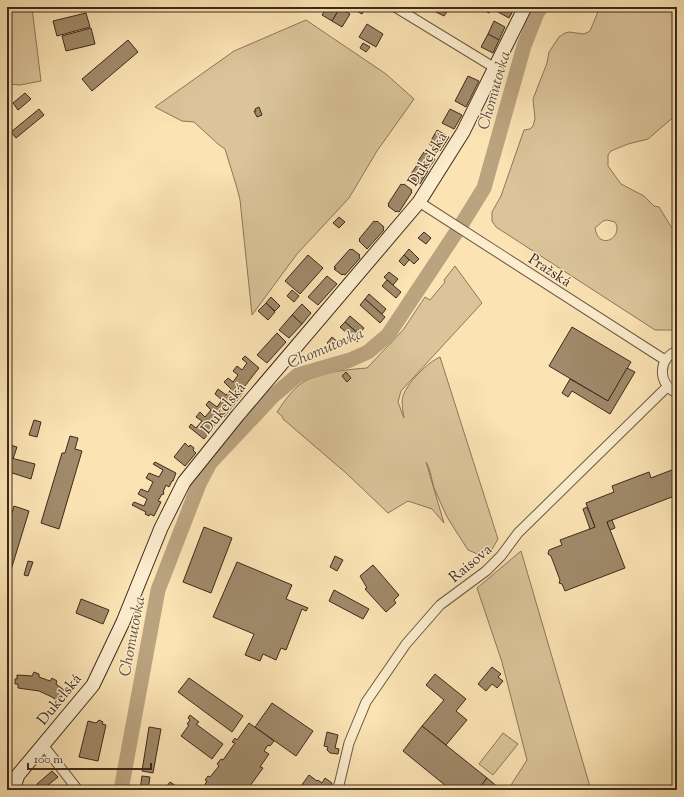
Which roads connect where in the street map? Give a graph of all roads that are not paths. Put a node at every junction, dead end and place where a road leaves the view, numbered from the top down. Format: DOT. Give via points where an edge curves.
graph roads {
  1 [pos="395,7"];
  2 [pos="525,7"];
  3 [pos="495,68"];
  4 [pos="419,202"];
  5 [pos="677,351"];
  6 [pos="665,360"];
  7 [pos="667,387"];
  8 [pos="677,393"];
  9 [pos="43,745"];
  10 [pos="13,790"];
  11 [pos="78,790"];
  12 [pos="336,790"];
  1 -- 3 [label="street"];
  2 -- 3 [label="street, Dukelská"];
  3 -- 4 [label="street, Dukelská" via="463,132"];
  4 -- 6 [label="street, Pražská"];
  4 -- 9 [label="street, Dukelská" via="184,482 160,528 123,622 93,685"];
  5 -- 6 [label="street"];
  6 -- 7 [label="street" via="662,374"];
  7 -- 8 [label="street"];
  7 -- 12 [label="street, Raisova" via="518,533 502,556 440,605 406,644 366,702 349,744"];
  9 -- 10 [label="street, Dukelská" via="18,775"];
  9 -- 11 [label="street"];
}
